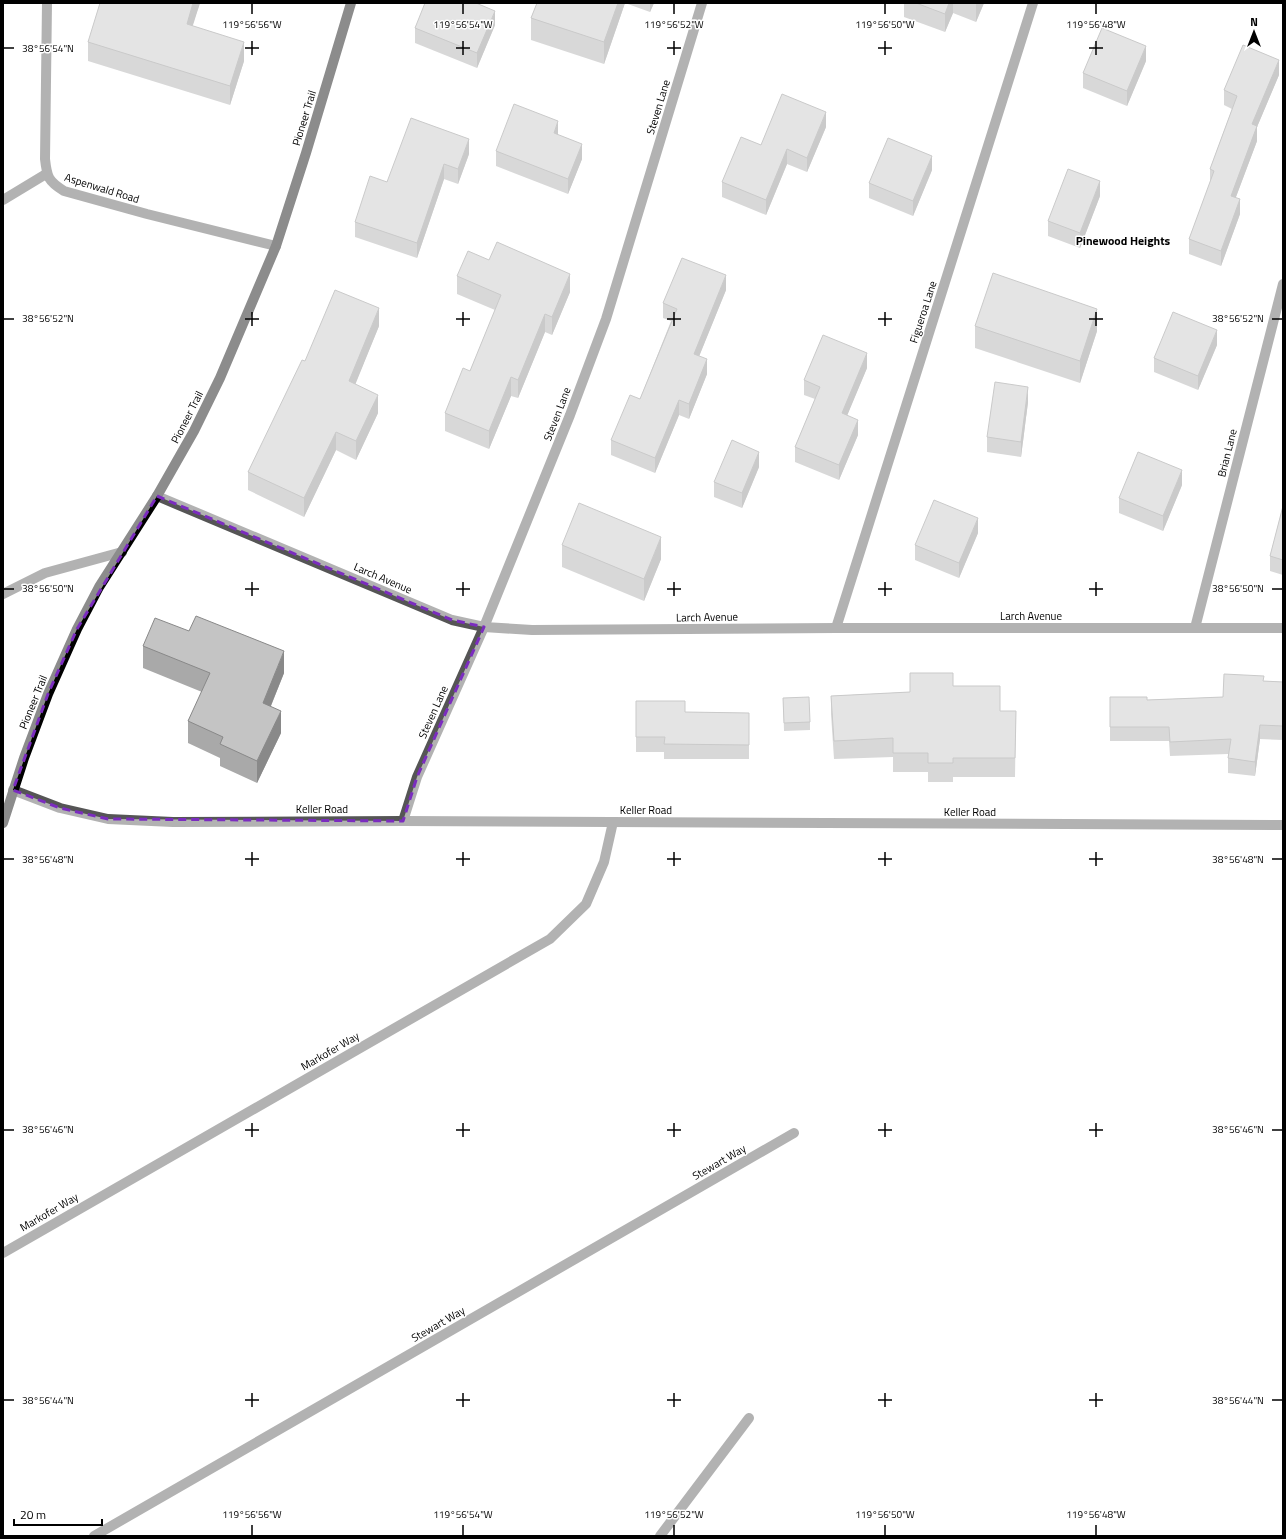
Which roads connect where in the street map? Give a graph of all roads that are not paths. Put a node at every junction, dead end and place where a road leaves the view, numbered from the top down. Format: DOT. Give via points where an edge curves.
graph roads {
  1 [pos="47,3"];
  2 [pos="351,3"];
  3 [pos="702,3"];
  4 [pos="1033,3"];
  5 [pos="46,174"];
  6 [pos="3,200"];
  7 [pos="276,246"];
  8 [pos="1283,284"];
  9 [pos="157,496"];
  10 [pos="122,552"];
  11 [pos="3,594"];
  12 [pos="484,627"];
  13 [pos="836,628"];
  14 [pos="1195,628"];
  15 [pos="1283,628"];
  16 [pos="13,790"];
  17 [pos="403,821"];
  18 [pos="613,822"];
  19 [pos="3,823"];
  20 [pos="1283,825"];
  21 [pos="794,1133"];
  22 [pos="3,1252"];
  23 [pos="749,1418"];
  24 [pos="94,1536"];
  25 [pos="660,1536"];
  1 -- 5 [label="street" via="44,139"];
  2 -- 7 [label="main road, Pioneer Trail"];
  3 -- 12 [label="street, Steven Lane" via="606,319"];
  4 -- 13 [label="street, Figueroa Lane"];
  5 -- 6 [label="street"];
  5 -- 7 [label="street, Aspenwald Road" via="53,184 64,191"];
  7 -- 9 [label="main road, Pioneer Trail" via="220,378 194,431"];
  8 -- 14 [label="street, Brian Lane"];
  9 -- 10 [label="main road, Pioneer Trail"];
  9 -- 12 [label="street, Larch Avenue" via="452,620"];
  10 -- 11 [label="street" via="45,573"];
  10 -- 16 [label="main road, Pioneer Trail" via="99,587 74,637 48,694"];
  12 -- 13 [label="street, Larch Avenue" via="532,630"];
  12 -- 17 [label="street, Steven Lane" via="417,777"];
  13 -- 14 [label="street, Larch Avenue"];
  14 -- 15 [label="street, Larch Avenue"];
  16 -- 17 [label="street, Keller Road" via="60,808 108,819 173,822"];
  16 -- 19 [label="main road, Pioneer Trail"];
  17 -- 18 [label="street, Keller Road"];
  18 -- 20 [label="street, Keller Road"];
  18 -- 22 [label="street, Markofer Way" via="604,862 586,904 550,939"];
  21 -- 24 [label="street, Stewart Way"];
  23 -- 25 [label="street"];
}
